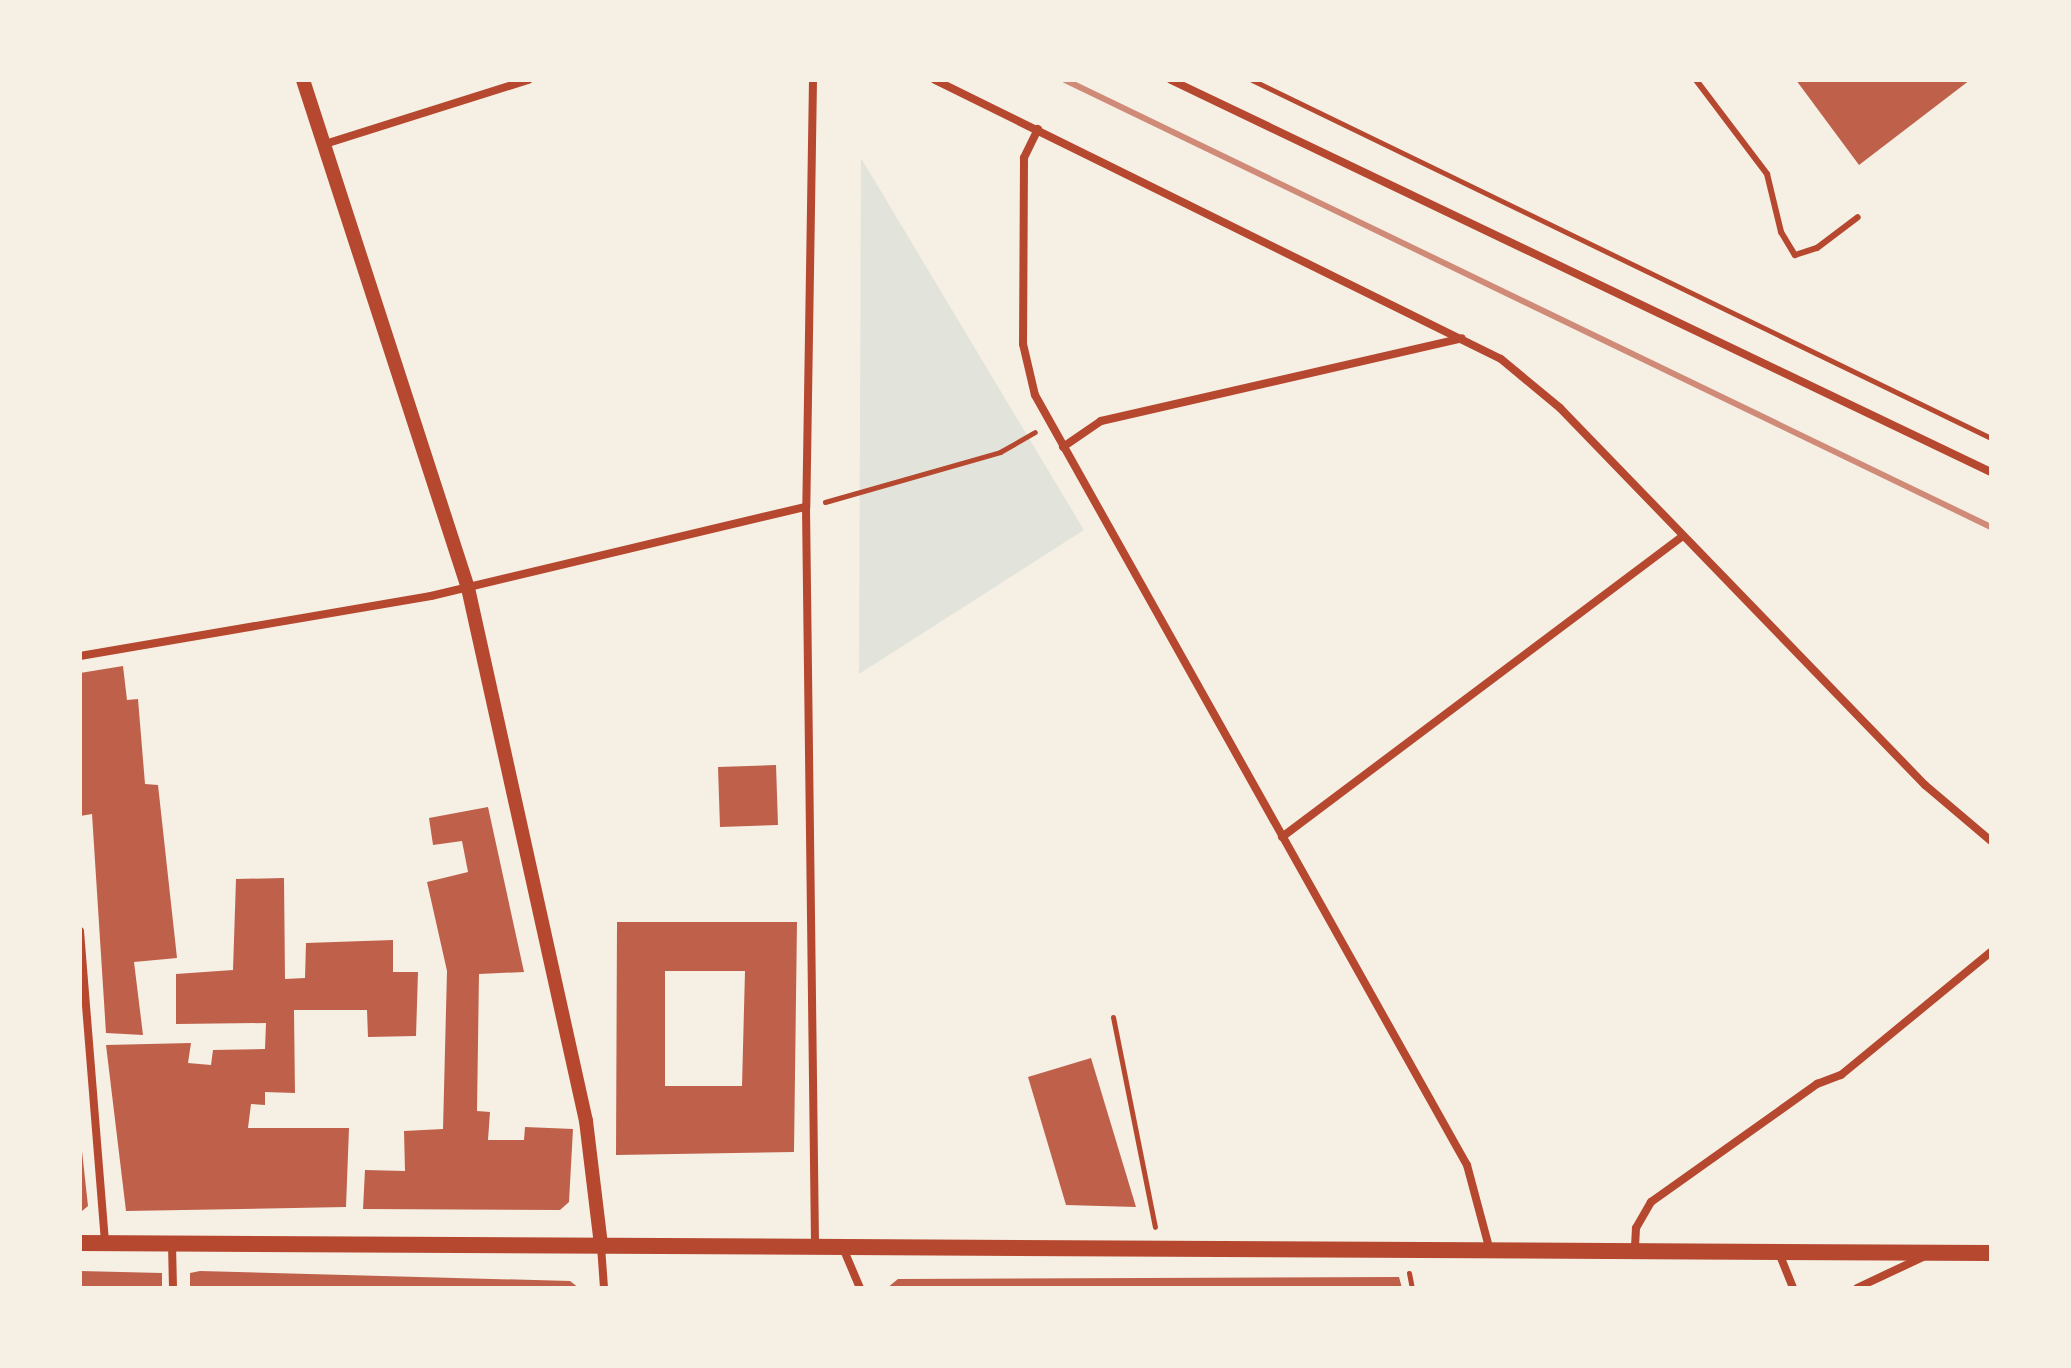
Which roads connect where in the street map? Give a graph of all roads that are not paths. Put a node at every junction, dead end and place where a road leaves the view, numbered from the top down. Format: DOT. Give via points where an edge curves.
graph roads {
  1 [pos="303,80"];
  2 [pos="528,80"];
  3 [pos="813,80"];
  4 [pos="935,80"];
  5 [pos="1171,80"];
  6 [pos="1696,80"];
  7 [pos="1038,129"];
  8 [pos="325,144"];
  9 [pos="1858,217"];
  10 [pos="1463,337"];
  11 [pos="1063,447"];
  12 [pos="1991,472"];
  13 [pos="806,507"];
  14 [pos="1681,537"];
  15 [pos="468,588"];
  16 [pos="80,656"];
  17 [pos="1282,837"];
  18 [pos="1991,841"];
  19 [pos="80,931"];
  20 [pos="1991,952"];
  21 [pos="80,1243"];
  22 [pos="105,1243"];
  23 [pos="172,1244"];
  24 [pos="601,1245"];
  25 [pos="815,1246"];
  26 [pos="842,1246"];
  27 [pos="1635,1247"];
  28 [pos="1490,1252"];
  29 [pos="1933,1252"];
  30 [pos="1779,1253"];
  31 [pos="1991,1253"];
  32 [pos="173,1288"];
  33 [pos="604,1288"];
  34 [pos="860,1288"];
  35 [pos="1793,1288"];
  36 [pos="1857,1288"];
  1 -- 8 [label="street"];
  2 -- 8 [label="street"];
  3 -- 13 [label="street"];
  4 -- 7 [label="street"];
  5 -- 12 [label="street"];
  6 -- 9 [label="lane" via="1767,174 1781,232 1795,255 1817,248"];
  7 -- 10 [label="street"];
  7 -- 11 [label="street" via="1024,158 1023,344"];
  8 -- 15 [label="street"];
  10 -- 11 [label="street" via="1101,421"];
  10 -- 14 [label="street" via="1560,408"];
  11 -- 17 [label="street"];
  13 -- 15 [label="street"];
  13 -- 25 [label="street"];
  14 -- 17 [label="street"];
  14 -- 18 [label="street" via="1925,785"];
  15 -- 16 [label="street"];
  15 -- 24 [label="street" via="586,1121"];
  17 -- 28 [label="street" via="1467,1165"];
  19 -- 22 [label="street"];
  20 -- 27 [label="street" via="1841,1075 1817,1084 1651,1202 1636,1228"];
  21 -- 22 [label="main road"];
  22 -- 23 [label="main road"];
  23 -- 24 [label="main road"];
  23 -- 32 [label="street"];
  24 -- 25 [label="main road"];
  24 -- 33 [label="street"];
  25 -- 26 [label="main road"];
  26 -- 28 [label="main road"];
  26 -- 34 [label="street"];
  27 -- 28 [label="main road"];
  27 -- 30 [label="main road"];
  29 -- 30 [label="main road"];
  29 -- 31 [label="main road"];
  29 -- 36 [label="street"];
  30 -- 35 [label="street"];
}
